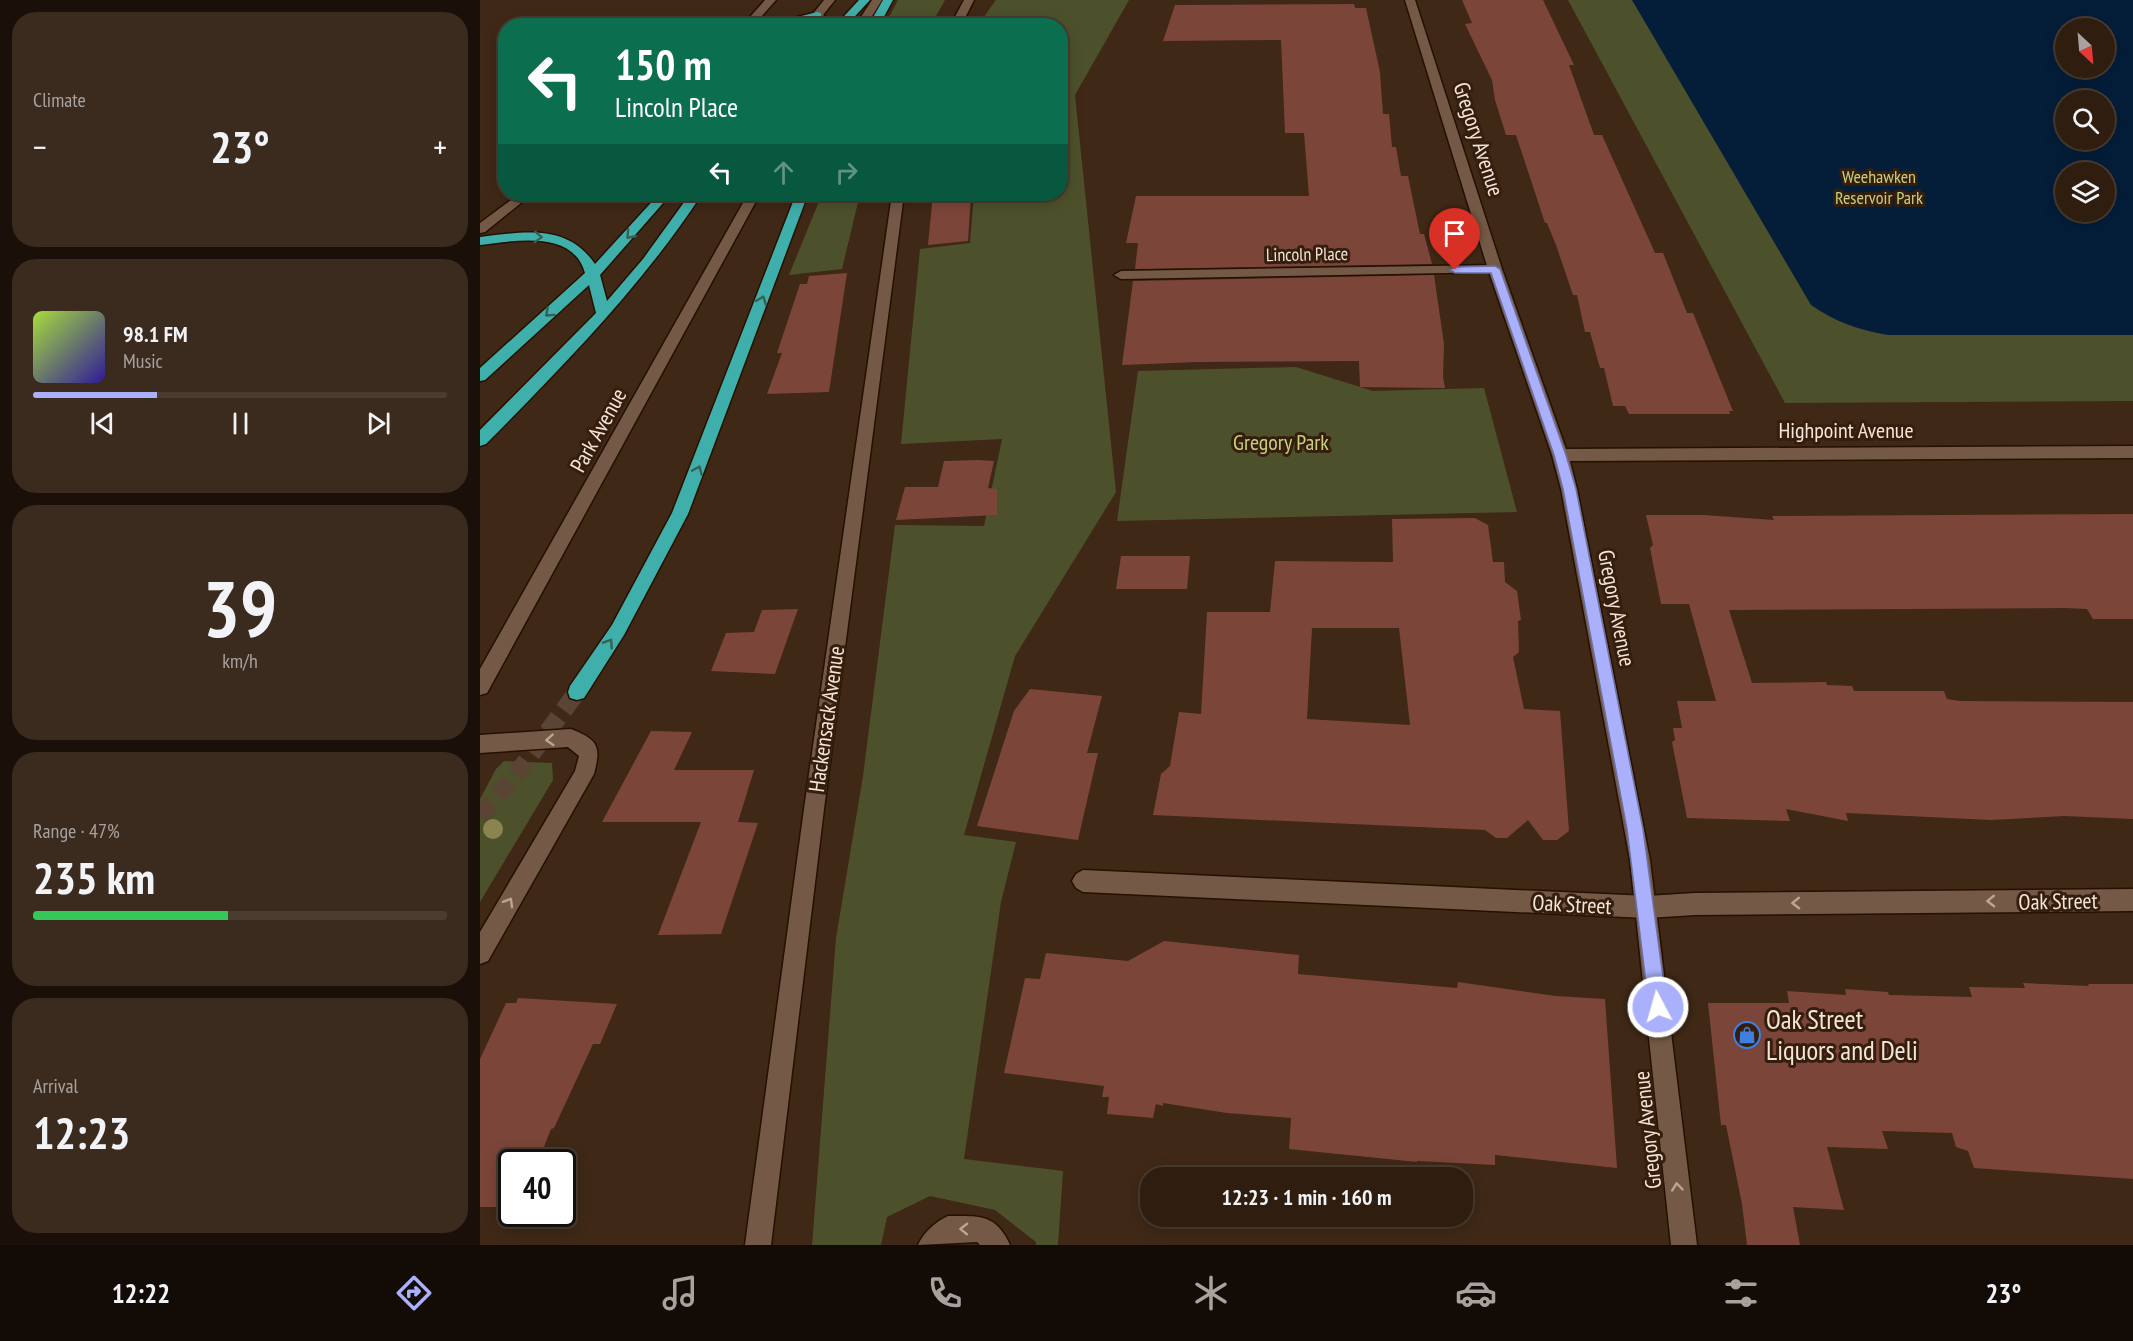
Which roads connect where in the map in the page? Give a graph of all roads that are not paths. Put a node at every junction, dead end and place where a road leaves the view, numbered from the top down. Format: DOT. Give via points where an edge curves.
graph roads {
  1 [pos="771,0"];
  2 [pos="830,0"];
  3 [pos="865,0"];
  4 [pos="877,0"];
  5 [pos="888,0"];
  6 [pos="969,0"];
  7 [pos="1410,0"];
  8 [pos="817,15"];
  9 [pos="754,18"];
  10 [pos="806,18"];
  11 [pos="821,18"];
  12 [pos="848,18"];
  13 [pos="865,18"];
  14 [pos="878,18"];
  15 [pos="959,18"];
  16 [pos="517,201"];
  17 [pos="659,201"];
  18 [pos="691,201"];
  19 [pos="750,201"];
  20 [pos="799,201"];
  21 [pos="897,201"];
  22 [pos="480,229"];
  23 [pos="480,241"];
  24 [pos="1495,269"];
  25 [pos="592,274"];
  26 [pos="1121,275"];
  27 [pos="604,314"];
  28 [pos="480,376"];
  29 [pos="480,440"];
  30 [pos="2133,452"];
  31 [pos="1560,455"];
  32 [pos="480,687"];
  33 [pos="577,692"];
  34 [pos="480,744"];
  35 [pos="1083,881"];
  36 [pos="2133,900"];
  37 [pos="1647,907"];
  38 [pos="480,953"];
  39 [pos="758,1245"];
  40 [pos="931,1245"];
  41 [pos="997,1245"];
  42 [pos="1684,1245"];
  1 -- 9 [label="street"];
  2 -- 8 [label="street"];
  3 -- 12 [label="highway"];
  4 -- 13 [label="street"];
  5 -- 14 [label="highway"];
  6 -- 15 [label="street"];
  7 -- 24 [label="street, Gregory Avenue"];
  8 -- 10 [label="highway"];
  8 -- 11 [label="street"];
  16 -- 22 [label="street"];
  17 -- 25 [label="highway, one-way"];
  18 -- 27 [label="highway" via="648,264"];
  19 -- 32 [label="street, Park Avenue"];
  33 -- 20 [label="highway, one-way" via="618,630 680,514"];
  21 -- 39 [label="street, Hackensack Avenue"];
  23 -- 25 [label="highway, one-way" via="532,236 562,240 586,259"];
  24 -- 26 [label="street, Lincoln Place"];
  24 -- 31 [label="street, Gregory Avenue"];
  25 -- 27 [label="highway"];
  25 -- 28 [label="highway, one-way"];
  27 -- 29 [label="highway"];
  30 -- 31 [label="street, Highpoint Avenue"];
  31 -- 37 [label="street, Gregory Avenue" via="1622,759"];
  38 -- 34 [label="street, one-way" via="584,774 590,752 571,738"];
  35 -- 37 [label="street, Oak Street"];
  36 -- 37 [label="street, Oak Street, one-way"];
  42 -- 37 [label="street, Gregory Avenue, one-way"];
  41 -- 40 [label="street, one-way" via="983,1229 948,1228"];
}
